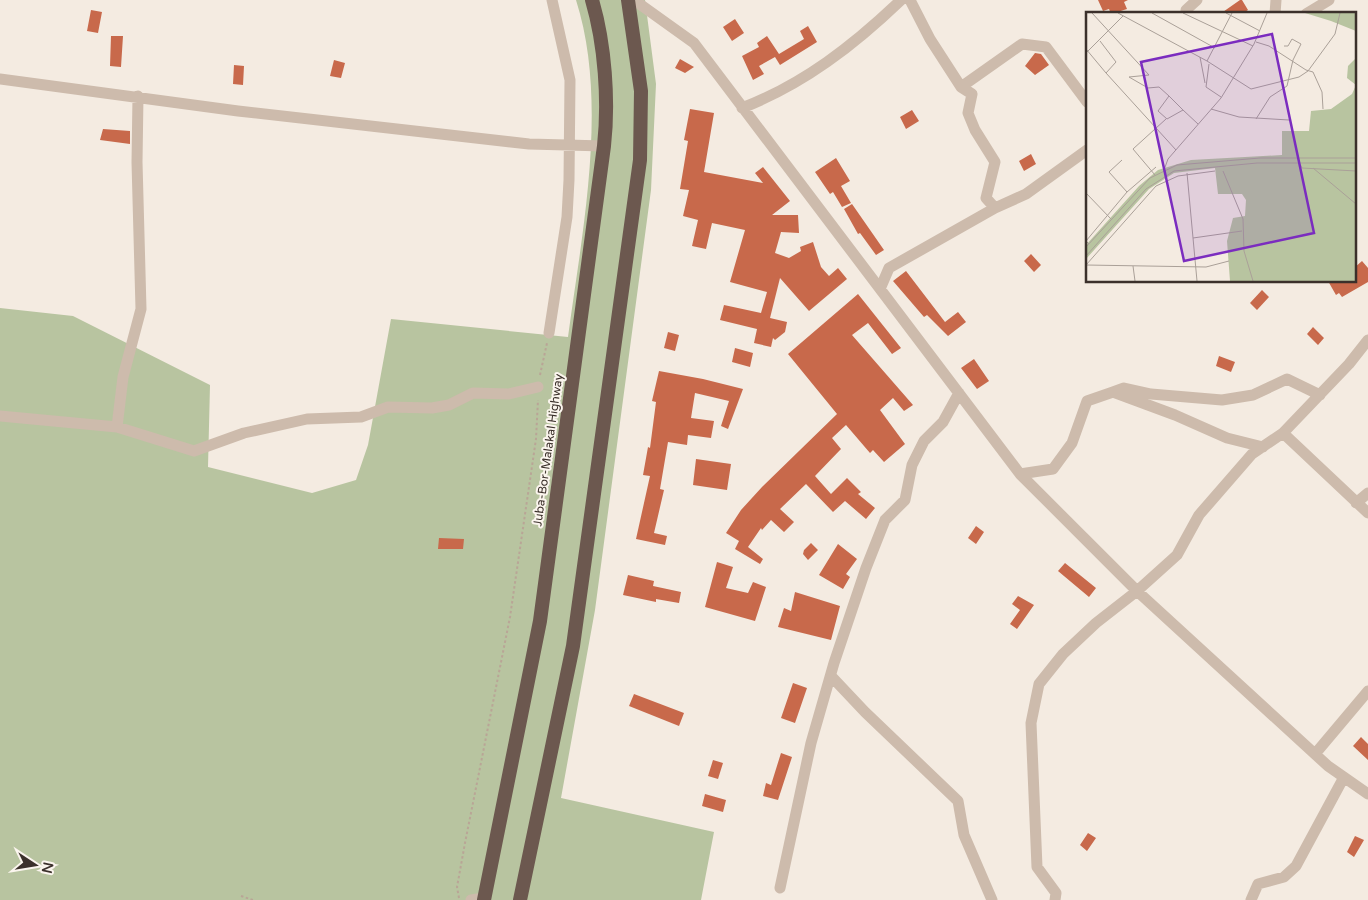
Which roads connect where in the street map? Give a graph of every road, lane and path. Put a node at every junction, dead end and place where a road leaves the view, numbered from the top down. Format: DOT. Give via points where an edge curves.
graph roads {
  1 [pos="552,0"];
  2 [pos="592,0"];
  3 [pos="628,0"];
  4 [pos="634,0"];
  5 [pos="901,0"];
  6 [pos="910,0"];
  7 [pos="1198,0"];
  8 [pos="1329,0"];
  9 [pos="1186,12"];
  10 [pos="1309,12"];
  11 [pos="0,79"];
  12 [pos="961,87"];
  13 [pos="138,96"];
  14 [pos="1086,101"];
  15 [pos="742,108"];
  16 [pos="569,144"];
  17 [pos="604,146"];
  18 [pos="1086,151"];
  19 [pos="995,208"];
  20 [pos="880,289"];
  21 [pos="549,333"];
  22 [pos="1368,340"];
  23 [pos="538,387"];
  24 [pos="1113,392"];
  25 [pos="959,394"];
  26 [pos="1320,395"];
  27 [pos="0,416"];
  28 [pos="117,427"];
  29 [pos="1283,433"];
  30 [pos="1263,447"];
  31 [pos="1020,474"];
  32 [pos="1368,493"];
  33 [pos="1356,503"];
  34 [pos="1368,513"];
  35 [pos="1137,592"];
  36 [pos="831,676"];
  37 [pos="1368,691"];
  38 [pos="1315,754"];
  39 [pos="1344,777"];
  40 [pos="1368,794"];
  41 [pos="780,888"];
  42 [pos="241,896"];
  43 [pos="479,899"];
  44 [pos="253,900"];
  45 [pos="459,900"];
  46 [pos="520,900"];
  47 [pos="992,900"];
  48 [pos="1055,900"];
  49 [pos="1251,900"];
  1 -- 16 [label="street" via="570,80"];
  2 -- 17 [label="highway, Juba-Bor-Malakal Highway" via="603,63 607,118"];
  3 -- 46 [label="highway" via="641,90 639,169 573,646"];
  4 -- 15 [label="street" via="694,43"];
  5 -- 15 [label="street" via="845,50 807,77"];
  6 -- 12 [label="street"];
  7 -- 9 [label="street"];
  8 -- 10 [label="street"];
  11 -- 13 [label="street"];
  12 -- 14 [label="street" via="1022,44 1046,47"];
  12 -- 19 [label="street" via="972,94 968,113 995,162 986,198"];
  13 -- 16 [label="street" via="238,111 529,144"];
  13 -- 28 [label="street" via="141,309 123,377"];
  15 -- 20 [label="street"];
  16 -- 17 [label="street"];
  16 -- 21 [label="street" via="567,217"];
  17 -- 43 [label="highway, Juba-Bor-Malakal Highway" via="540,621"];
  18 -- 19 [label="street" via="1026,194"];
  19 -- 20 [label="street" via="889,268"];
  20 -- 25 [label="street"];
  21 -- 23 [label="path"];
  22 -- 26 [label="street"];
  23 -- 28 [label="street" via="510,394 473,393 449,405 432,408 388,407 361,417 307,419 244,433 194,451"];
  23 -- 45 [label="path" via="536,439 510,617 465,843"];
  24 -- 26 [label="street" via="1124,388 1151,394 1222,400 1253,395 1287,379"];
  24 -- 30 [label="street" via="1227,438"];
  24 -- 31 [label="street" via="1087,402 1072,442 1053,469"];
  25 -- 31 [label="street"];
  25 -- 36 [label="street" via="943,422 924,441 912,465 905,500 885,520"];
  26 -- 29 [label="street"];
  27 -- 28 [label="street"];
  29 -- 30 [label="street"];
  29 -- 33 [label="street"];
  30 -- 35 [label="street" via="1252,454 1198,515 1177,554"];
  31 -- 35 [label="street"];
  32 -- 33 [label="street"];
  33 -- 34 [label="street"];
  35 -- 38 [label="street"];
  35 -- 48 [label="street" via="1069,648 1039,684 1031,723 1036,867 1056,893"];
  36 -- 41 [label="street" via="811,743"];
  36 -- 47 [label="street" via="958,802 964,835"];
  37 -- 38 [label="street"];
  38 -- 39 [label="street"];
  39 -- 40 [label="street"];
  39 -- 49 [label="street" via="1296,866 1284,877 1258,884"];
  42 -- 44 [label="path"];
}
